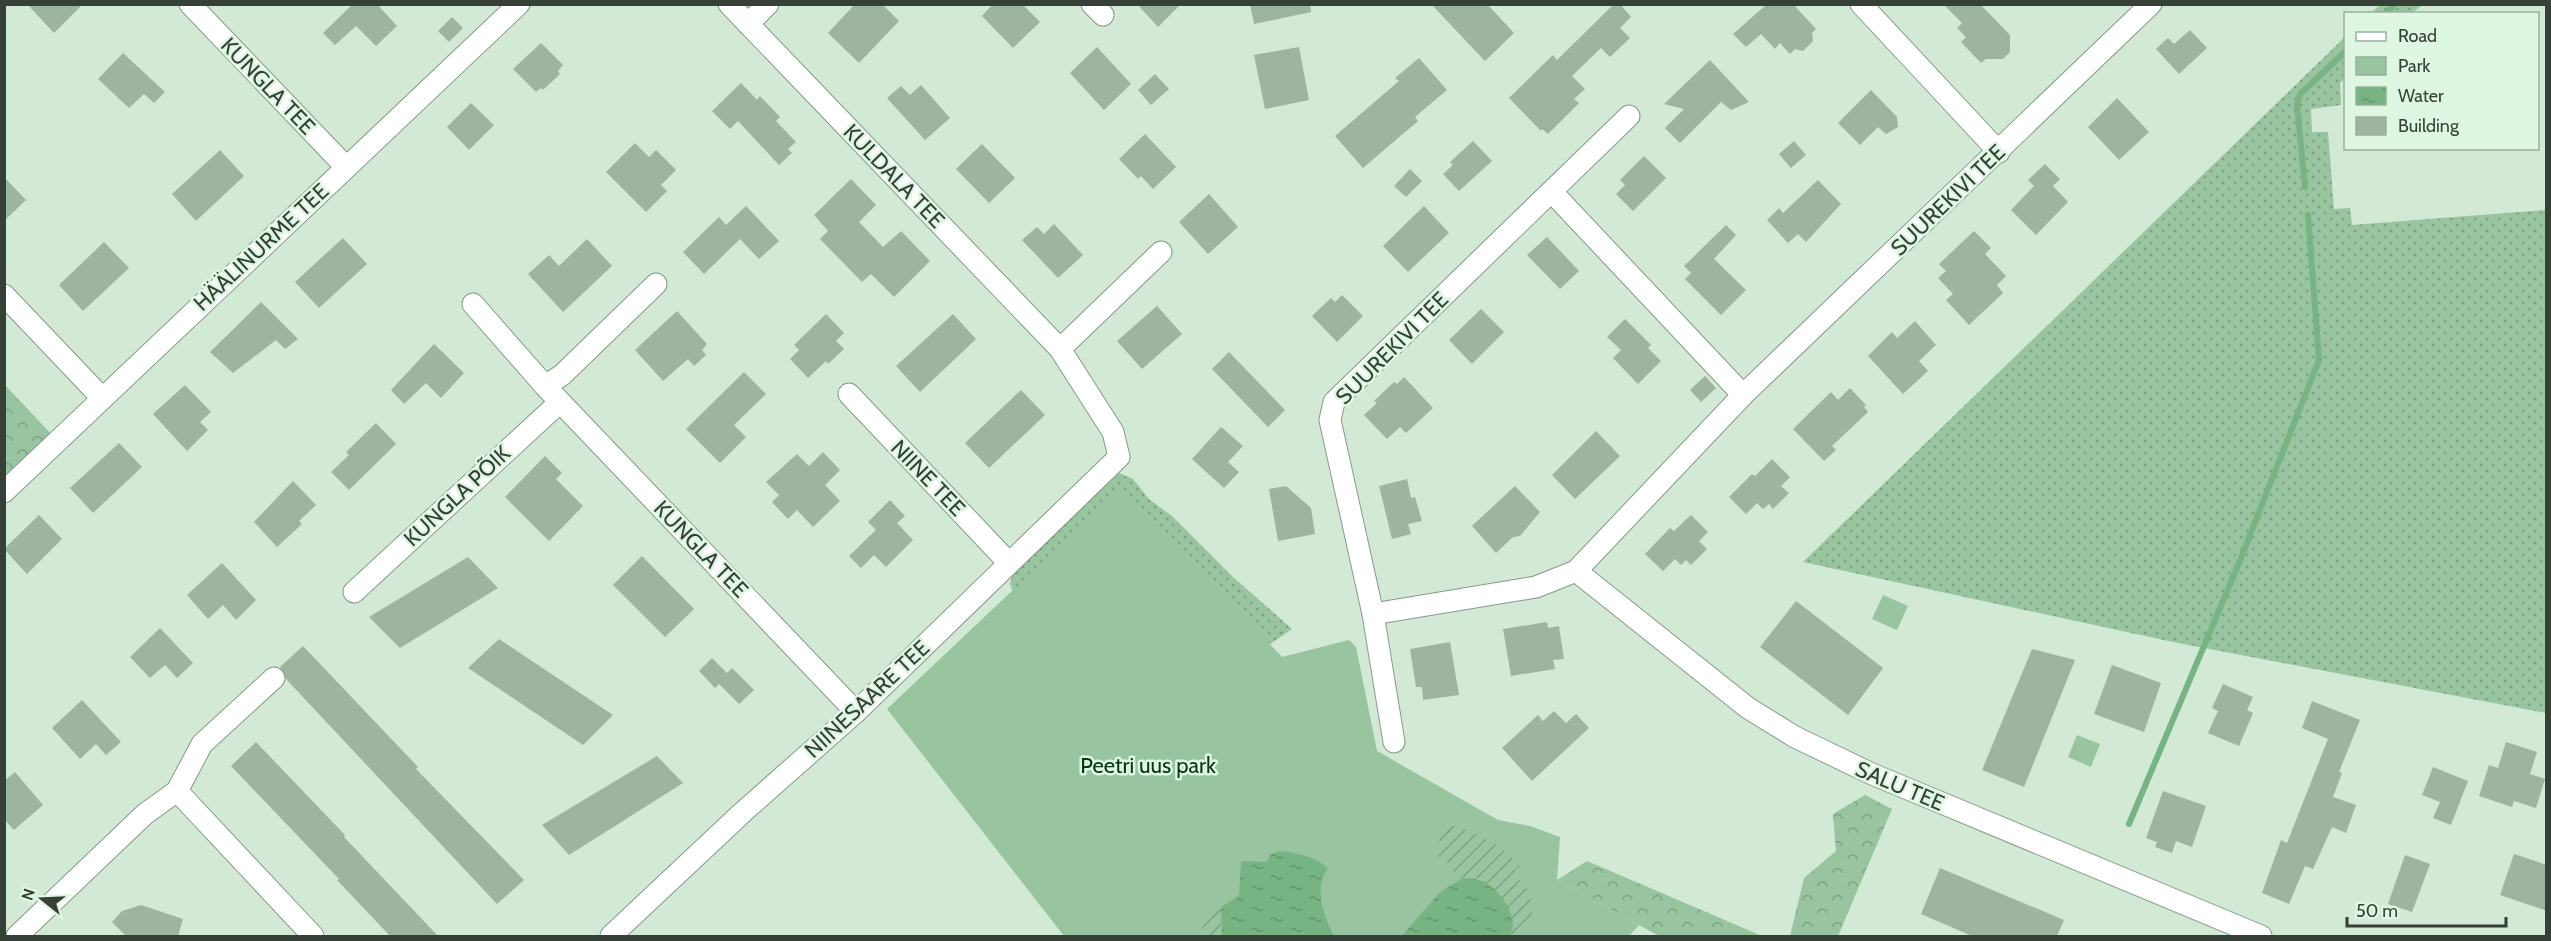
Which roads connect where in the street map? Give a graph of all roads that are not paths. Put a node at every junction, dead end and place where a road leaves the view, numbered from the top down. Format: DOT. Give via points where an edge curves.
graph roads {
  1 [pos="190,4"];
  2 [pos="519,4"];
  3 [pos="729,4"];
  4 [pos="768,4"];
  5 [pos="1861,4"];
  6 [pos="2151,4"];
  7 [pos="748,24"];
  8 [pos="1629,116"];
  9 [pos="1999,152"];
  10 [pos="346,167"];
  11 [pos="1552,192"];
  12 [pos="1161,252"];
  13 [pos="656,284"];
  14 [pos="4,295"];
  15 [pos="473,304"];
  16 [pos="1060,349"];
  17 [pos="546,386"];
  18 [pos="849,394"];
  19 [pos="1743,395"];
  20 [pos="102,398"];
  21 [pos="560,402"];
  22 [pos="1119,458"];
  23 [pos="4,492"];
  24 [pos="1008,562"];
  25 [pos="1576,571"];
  26 [pos="354,592"];
  27 [pos="1373,614"];
  28 [pos="274,678"];
  29 [pos="856,712"];
  30 [pos="1394,742"];
  31 [pos="177,791"];
  32 [pos="17,936"];
  33 [pos="313,936"];
  34 [pos="611,936"];
  35 [pos="2261,936"];
  1 -- 10 [label="street, KUNGLA TEE"];
  2 -- 10 [label="street, HÄÄLINURME TEE"];
  3 -- 7 [label="street, KULDALA TEE"];
  4 -- 7 [label="street"];
  5 -- 9 [label="street"];
  6 -- 9 [label="street, SUUREKIVI TEE"];
  7 -- 16 [label="street, KULDALA TEE"];
  8 -- 11 [label="street, SUUREKIVI TEE"];
  9 -- 19 [label="street, SUUREKIVI TEE"];
  10 -- 20 [label="street, HÄÄLINURME TEE"];
  11 -- 19 [label="street"];
  11 -- 27 [label="street, SUUREKIVI TEE" via="1334,402 1330,420"];
  12 -- 16 [label="street"];
  13 -- 17 [label="street"];
  14 -- 20 [label="street"];
  15 -- 17 [label="street, KUNGLA TEE"];
  16 -- 22 [label="street, KULDALA TEE" via="1113,432"];
  17 -- 21 [label="street, KUNGLA TEE"];
  18 -- 24 [label="street, NIINE TEE"];
  19 -- 25 [label="street, SUUREKIVI TEE"];
  20 -- 23 [label="street, HÄÄLINURME TEE"];
  21 -- 26 [label="street, KUNGLA PÕIK"];
  21 -- 29 [label="street, KUNGLA TEE"];
  22 -- 24 [label="street, NIINESAARE TEE"];
  24 -- 29 [label="street, NIINESAARE TEE"];
  25 -- 27 [label="street, SUUREKIVI TEE" via="1536,587"];
  25 -- 35 [label="street, SALU TEE" via="1748,708 1795,737 1882,779"];
  27 -- 30 [label="street, SUUREKIVI TEE"];
  28 -- 31 [label="street" via="202,744"];
  29 -- 34 [label="street, NIINESAARE TEE"];
  31 -- 32 [label="street" via="145,814"];
  31 -- 33 [label="street"];
}
